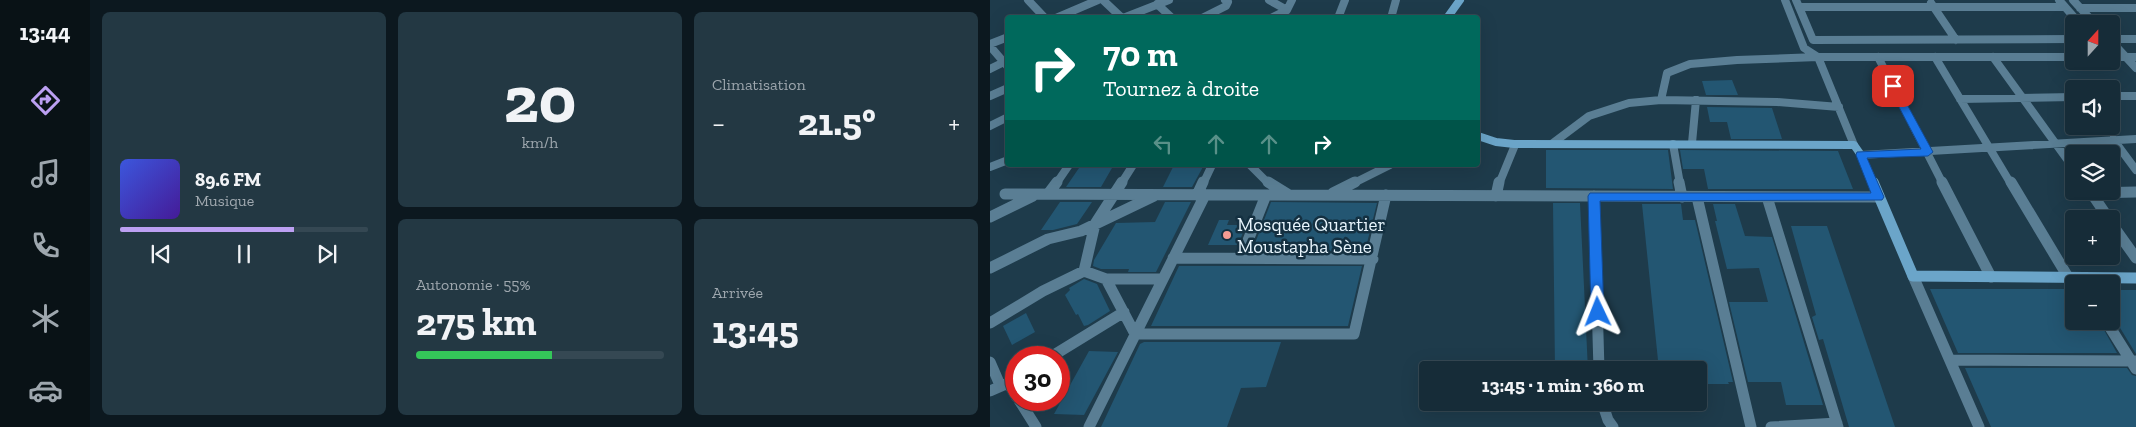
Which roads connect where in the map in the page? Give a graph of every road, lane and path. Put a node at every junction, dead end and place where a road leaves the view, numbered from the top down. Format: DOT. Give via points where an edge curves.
graph roads {
  1 [pos="1028,0"];
  2 [pos="1098,0"];
  3 [pos="1103,0"];
  4 [pos="1169,0"];
  5 [pos="1225,0"];
  6 [pos="1269,0"];
  7 [pos="1292,0"];
  8 [pos="1345,0"];
  9 [pos="1396,0"];
  10 [pos="1460,0"];
  11 [pos="1785,0"];
  12 [pos="2058,0"];
  13 [pos="2072,0"];
  14 [pos="2126,0"];
  15 [pos="1798,3"];
  16 [pos="1157,4"];
  17 [pos="1931,4"];
  18 [pos="2065,7"];
  19 [pos="2080,8"];
  20 [pos="2135,8"];
  21 [pos="1287,10"];
  22 [pos="1041,15"];
  23 [pos="1063,15"];
  24 [pos="1120,15"];
  25 [pos="1130,15"];
  26 [pos="1169,15"];
  27 [pos="1208,15"];
  28 [pos="1277,15"];
  29 [pos="1339,15"];
  30 [pos="1392,15"];
  31 [pos="1449,15"];
  32 [pos="2072,15"];
  33 [pos="2087,15"];
  34 [pos="1005,38"];
  35 [pos="2065,39"];
  36 [pos="2136,39"];
  37 [pos="1956,40"];
  38 [pos="2120,40"];
  39 [pos="990,45"];
  40 [pos="2120,50"];
  41 [pos="1818,57"];
  42 [pos="1878,57"];
  43 [pos="1935,57"];
  44 [pos="1993,57"];
  45 [pos="2065,57"];
  46 [pos="2120,57"];
  47 [pos="2126,57"];
  48 [pos="2136,57"];
  49 [pos="1005,64"];
  50 [pos="1005,65"];
  51 [pos="2136,68"];
  52 [pos="990,69"];
  53 [pos="1005,89"];
  54 [pos="990,96"];
  55 [pos="2120,96"];
  56 [pos="2136,96"];
  57 [pos="2065,97"];
  58 [pos="2021,98"];
  59 [pos="1960,99"];
  60 [pos="1661,100"];
  61 [pos="1696,100"];
  62 [pos="1839,107"];
  63 [pos="1005,118"];
  64 [pos="990,126"];
  65 [pos="1480,137"];
  66 [pos="2113,139"];
  67 [pos="2136,139"];
  68 [pos="1553,143"];
  69 [pos="1692,143"];
  70 [pos="2055,143"];
  71 [pos="1673,144"];
  72 [pos="1515,145"];
  73 [pos="1854,145"];
  74 [pos="1990,148"];
  75 [pos="1928,152"];
  76 [pos="1861,155"];
  77 [pos="2065,157"];
  78 [pos="1005,161"];
  79 [pos="990,167"];
  80 [pos="1068,167"];
  81 [pos="1132,167"];
  82 [pos="1211,167"];
  83 [pos="1252,167"];
  84 [pos="1386,167"];
  85 [pos="2136,170"];
  86 [pos="2120,192"];
  87 [pos="2136,192"];
  88 [pos="1005,194"];
  89 [pos="1036,194"];
  90 [pos="1048,194"];
  91 [pos="1115,194"];
  92 [pos="1157,195"];
  93 [pos="1201,195"];
  94 [pos="1266,195"];
  95 [pos="1290,195"];
  96 [pos="1329,195"];
  97 [pos="1386,196"];
  98 [pos="1496,196"];
  99 [pos="1594,196"];
  100 [pos="1682,197"];
  101 [pos="1697,197"];
  102 [pos="1767,197"];
  103 [pos="1878,197"];
  104 [pos="990,217"];
  105 [pos="1095,224"];
  106 [pos="2120,234"];
  107 [pos="2132,248"];
  108 [pos="1173,258"];
  109 [pos="1242,258"];
  110 [pos="1372,258"];
  111 [pos="2136,258"];
  112 [pos="990,268"];
  113 [pos="1084,271"];
  114 [pos="2074,275"];
  115 [pos="1913,276"];
  116 [pos="1991,277"];
  117 [pos="2120,278"];
  118 [pos="2136,278"];
  119 [pos="1106,279"];
  120 [pos="1162,279"];
  121 [pos="2065,279"];
  122 [pos="1124,312"];
  123 [pos="990,323"];
  124 [pos="2112,330"];
  125 [pos="1135,334"];
  126 [pos="1069,346"];
  127 [pos="1950,360"];
  128 [pos="1600,361"];
  129 [pos="990,362"];
  130 [pos="2134,363"];
  131 [pos="1003,384"];
  132 [pos="1026,411"];
  133 [pos="1605,411"];
  134 [pos="1837,425"];
  135 [pos="1036,427"];
  136 [pos="1089,427"];
  137 [pos="1613,427"];
  138 [pos="1751,427"];
  139 [pos="1771,427"];
  140 [pos="1979,427"];
  1 -- 22 [label="street"];
  2 -- 23 [label="street"];
  3 -- 24 [label="street"];
  4 -- 16 [label="street"];
  5 -- 27 [label="street" via="1228,2 1226,6"];
  6 -- 21 [label="street"];
  7 -- 21 [label="street"];
  8 -- 29 [label="street"];
  9 -- 30 [label="street"];
  10 -- 31 [label="street"];
  11 -- 41 [label="street" via="1804,48"];
  12 -- 18 [label="street"];
  13 -- 19 [label="street"];
  14 -- 20 [label="street"];
  15 -- 17 [label="street"];
  15 -- 37 [label="street" via="1813,40"];
  16 -- 25 [label="street"];
  16 -- 26 [label="street"];
  17 -- 18 [label="street"];
  17 -- 37 [label="street"];
  18 -- 32 [label="street"];
  19 -- 20 [label="street"];
  19 -- 33 [label="street"];
  21 -- 28 [label="street"];
  34 -- 39 [label="street"];
  35 -- 37 [label="street"];
  36 -- 38 [label="street"];
  39 -- 49 [label="street"];
  40 -- 47 [label="street"];
  41 -- 42 [label="street"];
  41 -- 60 [label="street" via="1690,64 1667,73"];
  41 -- 62 [label="street"];
  42 -- 43 [label="street"];
  42 -- 75 [label="street"];
  43 -- 44 [label="street"];
  43 -- 59 [label="street"];
  44 -- 45 [label="street"];
  44 -- 58 [label="street"];
  46 -- 47 [label="street"];
  47 -- 48 [label="street"];
  47 -- 51 [label="street"];
  50 -- 52 [label="street"];
  53 -- 54 [label="street"];
  55 -- 56 [label="street"];
  57 -- 58 [label="street"];
  58 -- 59 [label="street"];
  58 -- 70 [label="street"];
  59 -- 74 [label="street"];
  60 -- 61 [label="street"];
  60 -- 68 [label="street" via="1629,103 1589,116"];
  61 -- 62 [label="street"];
  61 -- 69 [label="street"];
  62 -- 73 [label="street"];
  63 -- 64 [label="street"];
  65 -- 72 [label="street" via="1499,144"];
  66 -- 67 [label="street"];
  66 -- 70 [label="street"];
  66 -- 85 [label="street"];
  68 -- 71 [label="street"];
  68 -- 72 [label="street"];
  69 -- 71 [label="street"];
  69 -- 73 [label="street"];
  70 -- 74 [label="street"];
  70 -- 77 [label="street"];
  71 -- 100 [label="street"];
  72 -- 98 [label="street" via="1500,178"];
  73 -- 76 [label="street"];
  74 -- 75 [label="street"];
  74 -- 114 [label="street"];
  75 -- 76 [label="street"];
  75 -- 116 [label="street"];
  76 -- 103 [label="street"];
  78 -- 79 [label="street"];
  80 -- 90 [label="street"];
  81 -- 91 [label="street"];
  82 -- 93 [label="street"];
  83 -- 95 [label="street" via="1271,185"];
  84 -- 96 [label="street"];
  86 -- 87 [label="street"];
  88 -- 89 [label="street"];
  89 -- 90 [label="street"];
  89 -- 104 [label="street"];
  90 -- 91 [label="street"];
  91 -- 92 [label="street"];
  91 -- 105 [label="street"];
  92 -- 93 [label="street"];
  92 -- 105 [label="street"];
  93 -- 94 [label="street"];
  93 -- 108 [label="street"];
  94 -- 95 [label="street"];
  94 -- 109 [label="street"];
  95 -- 96 [label="street"];
  96 -- 97 [label="street"];
  97 -- 98 [label="street"];
  97 -- 110 [label="street"];
  98 -- 99 [label="street"];
  99 -- 100 [label="street"];
  99 -- 128 [label="street"];
  100 -- 101 [label="street"];
  101 -- 102 [label="street"];
  101 -- 138 [label="street"];
  102 -- 103 [label="street"];
  102 -- 134 [label="street"];
  103 -- 115 [label="street"];
  105 -- 112 [label="street" via="1048,239"];
  105 -- 113 [label="street"];
  106 -- 107 [label="street"];
  107 -- 111 [label="street"];
  108 -- 109 [label="street"];
  108 -- 120 [label="street"];
  109 -- 110 [label="street"];
  110 -- 125 [label="street" via="1354,334"];
  113 -- 119 [label="street"];
  113 -- 123 [label="street"];
  115 -- 116 [label="street"];
  115 -- 127 [label="street"];
  116 -- 121 [label="street"];
  117 -- 118 [label="street"];
  119 -- 120 [label="street"];
  119 -- 122 [label="street"];
  120 -- 125 [label="street"];
  122 -- 125 [label="street"];
  122 -- 126 [label="street"];
  124 -- 130 [label="street"];
  125 -- 136 [label="street"];
  127 -- 130 [label="street"];
  127 -- 140 [label="street"];
  129 -- 131 [label="street"];
  132 -- 135 [label="street"];
  133 -- 137 [label="street"];
  134 -- 139 [label="street"];
}
